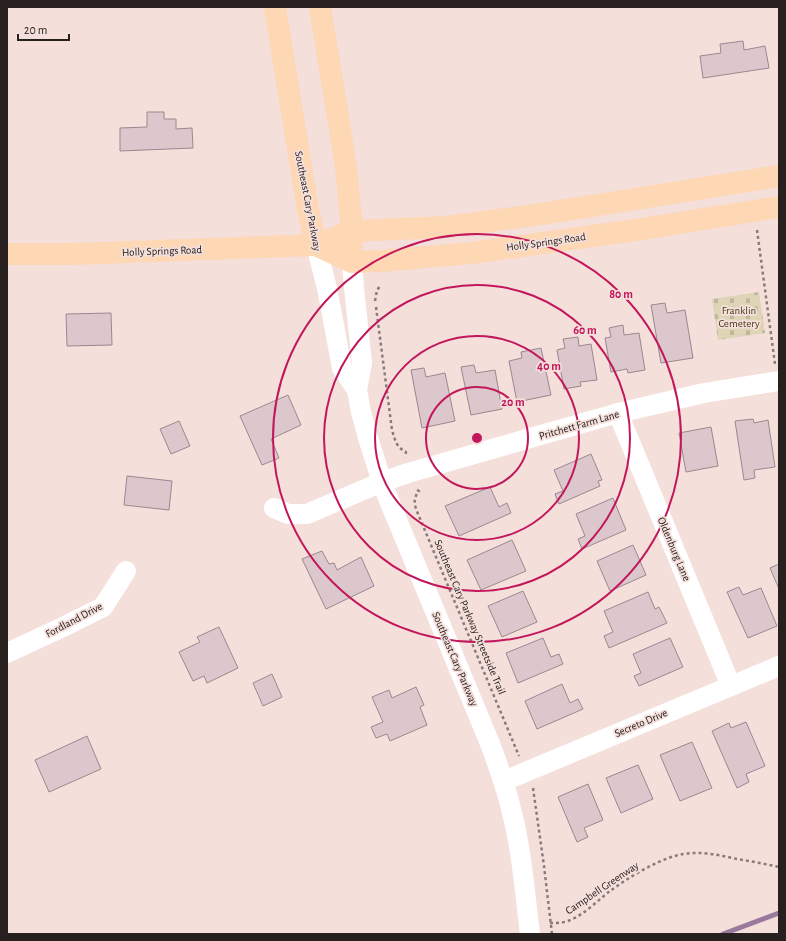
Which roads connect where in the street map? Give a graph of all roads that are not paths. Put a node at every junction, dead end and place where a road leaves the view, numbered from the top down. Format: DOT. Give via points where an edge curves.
graph roads {
  1 [pos="275,7"];
  2 [pos="320,7"];
  3 [pos="779,176"];
  4 [pos="779,207"];
  5 [pos="352,231"];
  6 [pos="316,245"];
  7 [pos="7,254"];
  8 [pos="352,262"];
  9 [pos="777,373"];
  10 [pos="357,390"];
  11 [pos="618,413"];
  12 [pos="382,482"];
  13 [pos="274,508"];
  14 [pos="126,571"];
  15 [pos="7,653"];
  16 [pos="779,666"];
  17 [pos="731,686"];
  18 [pos="504,781"];
  19 [pos="530,934"];
  1 -- 6 [label="main road, Southeast Cary Parkway"];
  2 -- 5 [label="main road, Southeast Cary Parkway" via="346,167"];
  3 -- 5 [label="main road, Holly Springs Road" via="447,227"];
  4 -- 8 [label="main road, Holly Springs Road" via="471,253"];
  5 -- 6 [label="main road, Holly Springs Road"];
  5 -- 8 [label="main road, Southeast Cary Parkway"];
  6 -- 7 [label="main road, Holly Springs Road"];
  6 -- 8 [label="main road, Holly Springs Road"];
  6 -- 10 [label="street, Southeast Cary Parkway" via="342,368"];
  8 -- 10 [label="street, Southeast Cary Parkway" via="362,363"];
  9 -- 11 [label="street, Pritchett Farm Lane"];
  10 -- 12 [label="street, Southeast Cary Parkway"];
  11 -- 12 [label="street, Pritchett Farm Lane"];
  11 -- 17 [label="street, Oldenburg Lane"];
  12 -- 13 [label="street" via="307,514 288,514"];
  12 -- 18 [label="street, Southeast Cary Parkway"];
  14 -- 15 [label="street, Fordland Drive" via="103,607"];
  16 -- 17 [label="street, Secreto Drive"];
  17 -- 18 [label="street, Secreto Drive"];
  18 -- 19 [label="street, Southeast Cary Parkway" via="513,815"];
}
